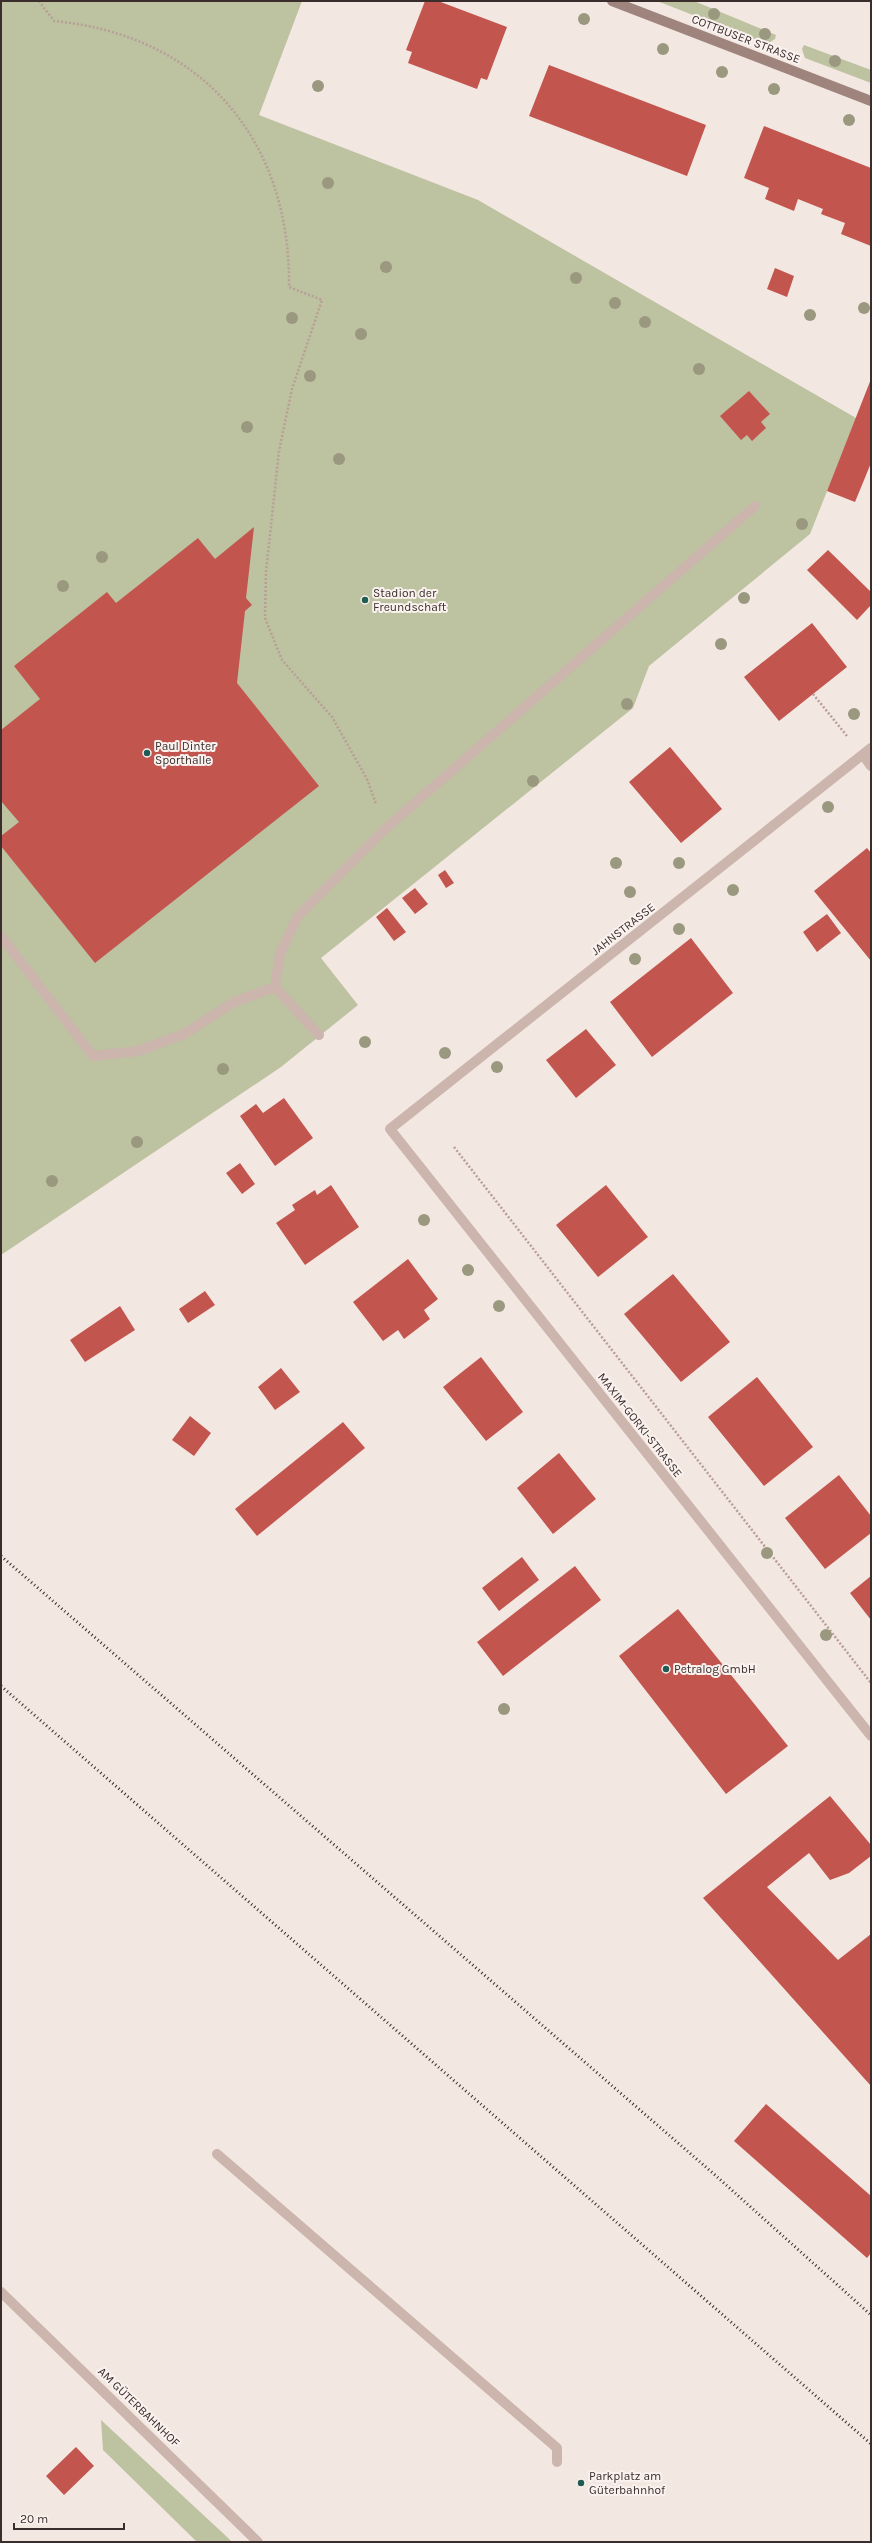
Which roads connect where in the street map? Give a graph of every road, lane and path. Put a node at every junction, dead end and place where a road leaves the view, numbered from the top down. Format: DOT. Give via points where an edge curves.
graph roads {
  1 [pos="39,1"];
  2 [pos="612,1"];
  3 [pos="871,100"];
  4 [pos="755,506"];
  5 [pos="813,694"];
  6 [pos="871,748"];
  7 [pos="863,755"];
  8 [pos="871,766"];
  9 [pos="385,829"];
  10 [pos="1,936"];
  11 [pos="275,987"];
  12 [pos="319,1035"];
  13 [pos="390,1129"];
  14 [pos="454,1146"];
  15 [pos="871,1683"];
  16 [pos="871,1736"];
  17 [pos="217,2154"];
  18 [pos="1,2292"];
  19 [pos="557,2462"];
  20 [pos="258,2542"];
  1 -- 9 [label="path" via="54,20 118,32 156,48 191,71 236,114 267,166 286,225 289,287 322,300 296,375 279,451 266,572 265,618 282,660 332,716 367,779"];
  2 -- 3 [label="street, COTTBUSER STRASSE"];
  4 -- 9 [label="street"];
  5 -- 7 [label="path"];
  6 -- 7 [label="street, JAHNSTRASSE"];
  7 -- 8 [label="street"];
  7 -- 13 [label="street, JAHNSTRASSE"];
  9 -- 11 [label="street" via="298,916 280,954"];
  10 -- 11 [label="street" via="93,1056 138,1050 184,1034 234,1002"];
  11 -- 12 [label="street"];
  13 -- 16 [label="street, MAXIM-GORKI-STRASSE"];
  14 -- 15 [label="path"];
  17 -- 19 [label="street" via="557,2448"];
  18 -- 20 [label="street, AM GÜTERBAHNHOF"];
}
